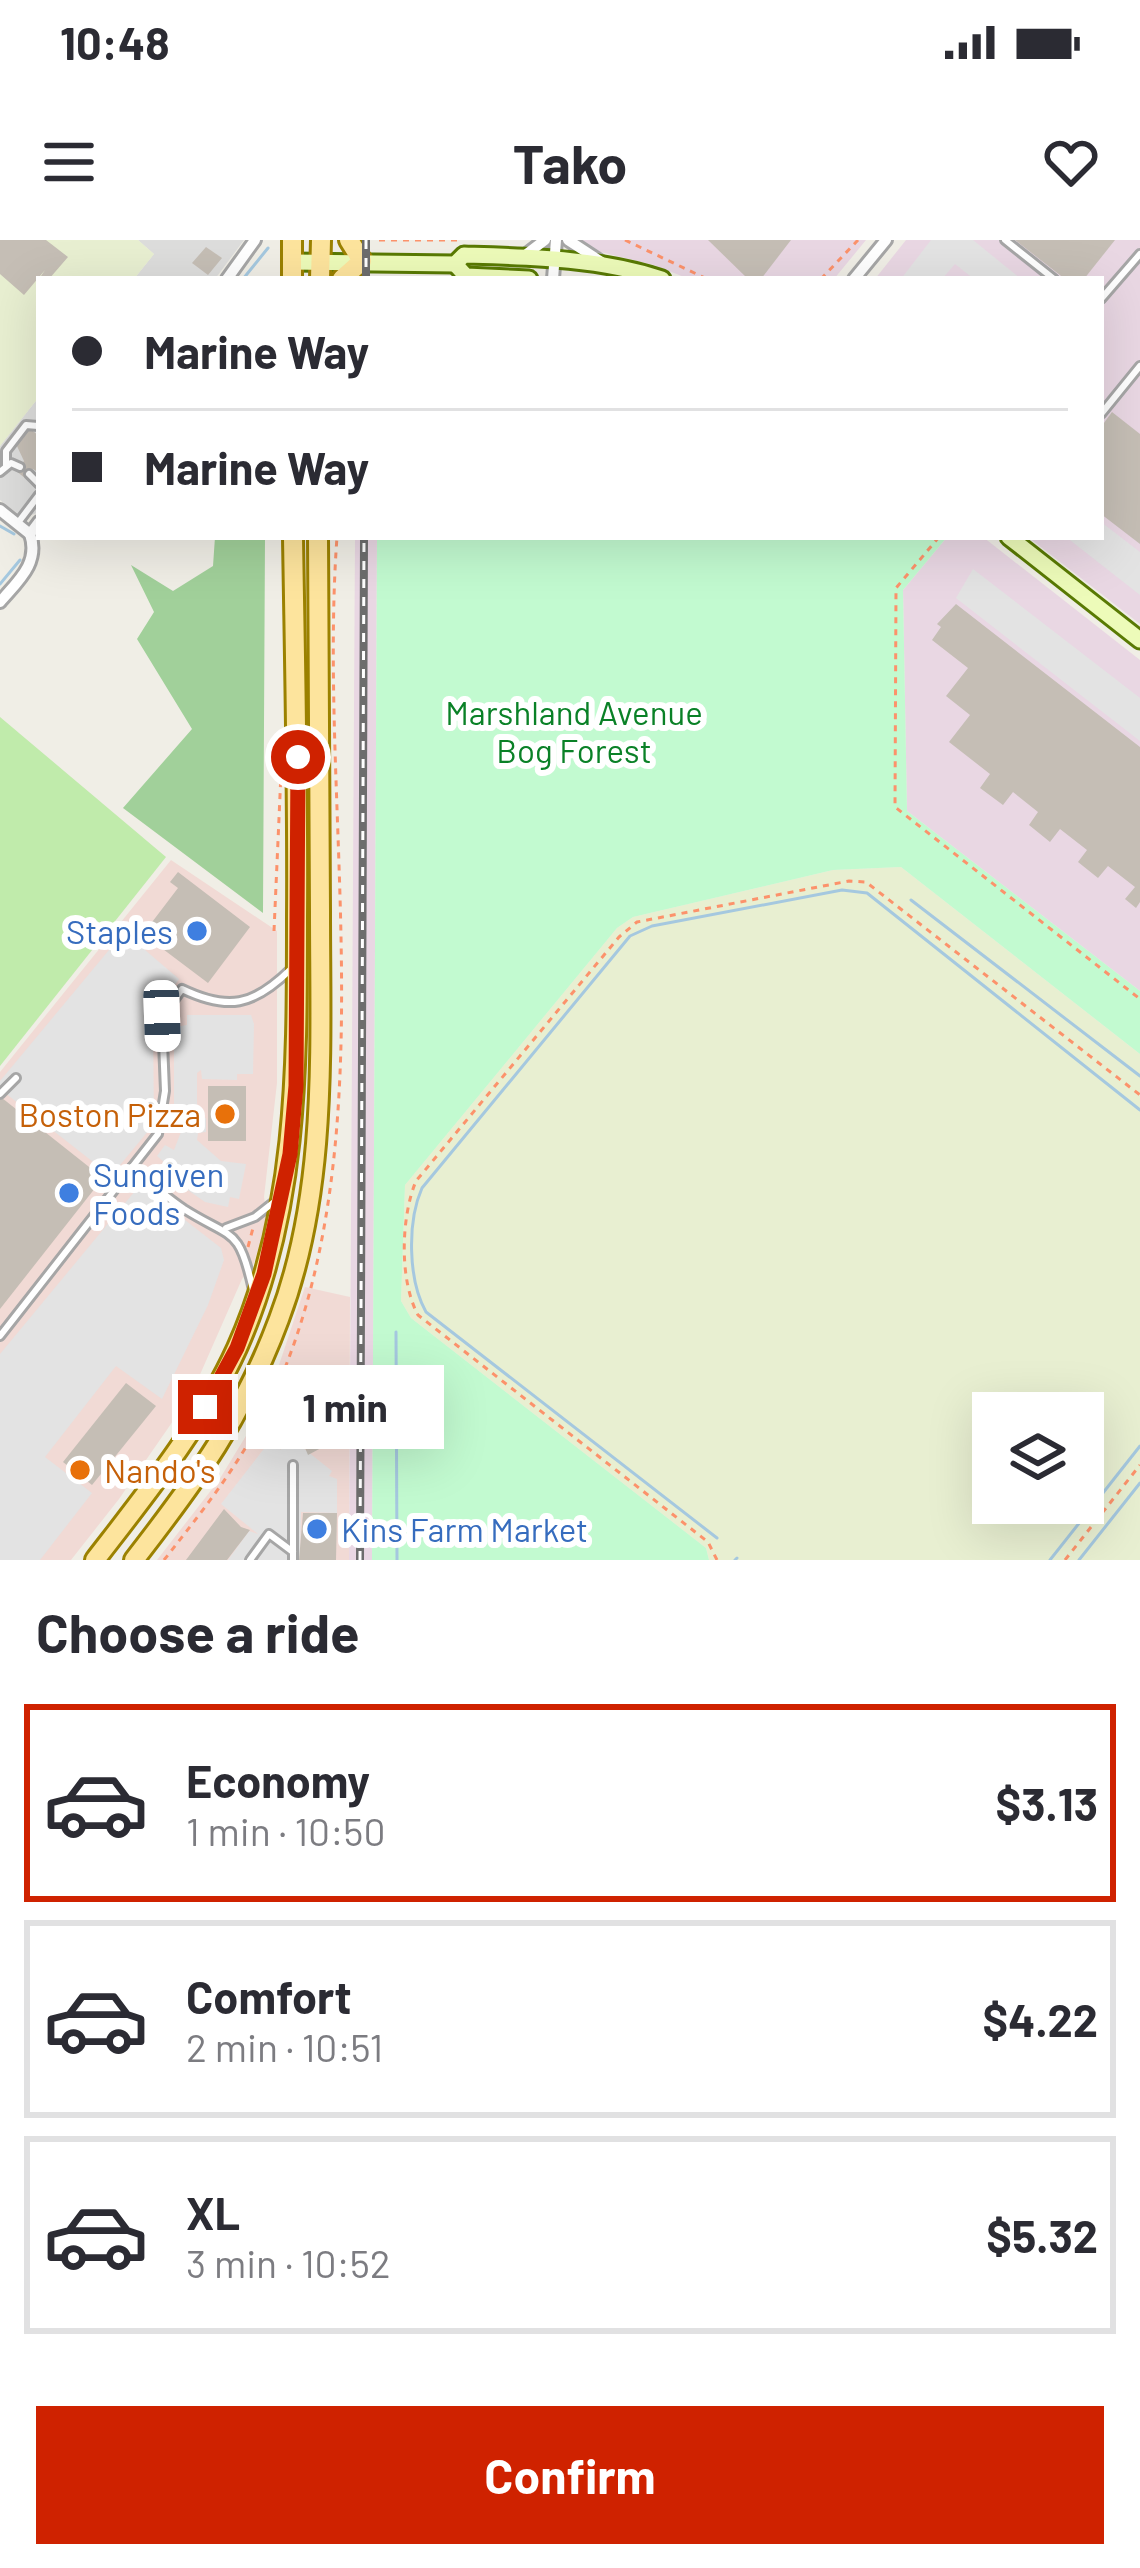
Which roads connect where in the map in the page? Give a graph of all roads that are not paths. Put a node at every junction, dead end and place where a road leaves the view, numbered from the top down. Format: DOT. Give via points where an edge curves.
graph roads {
  1 [pos="255,240"];
  2 [pos="292,240"];
  3 [pos="321,240"];
  4 [pos="349,240"];
  5 [pos="545,240"];
  6 [pos="556,240"];
  7 [pos="568,240"];
  8 [pos="886,240"];
  9 [pos="1005,240"];
  10 [pos="1140,254"];
  11 [pos="522,257"];
  12 [pos="362,260"];
  13 [pos="555,260"];
  14 [pos="454,264"];
  15 [pos="605,265"];
  16 [pos="320,270"];
  17 [pos="292,271"];
  18 [pos="229,276"];
  19 [pos="345,276"];
  20 [pos="466,276"];
  21 [pos="554,276"];
  22 [pos="650,276"];
  23 [pos="856,276"];
  24 [pos="1050,276"];
  25 [pos="1104,296"];
  26 [pos="1140,366"];
  27 [pos="1104,410"];
  28 [pos="36,426"];
  29 [pos="20,467"];
  30 [pos="3,468"];
  31 [pos="29,474"];
  32 [pos="36,481"];
  33 [pos="36,499"];
  34 [pos="0,510"];
  35 [pos="17,524"];
  36 [pos="36,526"];
  37 [pos="30,534"];
  38 [pos="293,540"];
  39 [pos="318,540"];
  40 [pos="1013,540"];
  41 [pos="0,602"];
  42 [pos="1140,640"];
  43 [pos="297,964"];
  44 [pos="16,1078"];
  45 [pos="0,1094"];
  46 [pos="132,1167"];
  47 [pos="283,1195"];
  48 [pos="226,1228"];
  49 [pos="255,1299"];
  50 [pos="0,1336"];
  51 [pos="293,1465"];
  52 [pos="293,1556"];
  53 [pos="95,1560"];
  54 [pos="134,1560"];
  55 [pos="250,1560"];
  1 -- 18 [label="street"];
  2 -- 17 [label="main road"];
  3 -- 16 [label="main road"];
  4 -- 12 [label="main road"];
  5 -- 11 [label="street"];
  6 -- 13 [label="street"];
  7 -- 15 [label="street"];
  8 -- 23 [label="street"];
  9 -- 24 [label="lane"];
  10 -- 25 [label="lane"];
  11 -- 13 [label="street"];
  11 -- 14 [label="street" via="464,255"];
  12 -- 14 [label="street"];
  12 -- 16 [label="street"];
  12 -- 19 [label="main road"];
  13 -- 15 [label="street"];
  13 -- 21 [label="street"];
  14 -- 20 [label="street"];
  15 -- 22 [label="street"];
  16 -- 17 [label="street"];
  26 -- 27 [label="lane"];
  28 -- 30 [label="lane" via="26,424"];
  29 -- 30 [label="lane"];
  31 -- 32 [label="lane"];
  33 -- 35 [label="lane"];
  34 -- 35 [label="street"];
  35 -- 37 [label="street"];
  36 -- 37 [label="street"];
  37 -- 41 [label="street" via="31,562"];
  38 -- 43 [label="main road"];
  39 -- 54 [label="main road" via="319,1097 306,1219 281,1315 243,1403 203,1472"];
  40 -- 42 [label="street"];
  43 -- 46 [label="lane" via="252,1000 212,1004 182,989 162,1016 158,1134"];
  43 -- 47 [label="main road" via="296,1086"];
  44 -- 45 [label="lane"];
  46 -- 48 [label="lane" via="187,1211"];
  46 -- 50 [label="lane"];
  47 -- 48 [label="lane"];
  47 -- 49 [label="main road"];
  48 -- 49 [label="lane" via="245,1256"];
  49 -- 53 [label="main road" via="205,1407"];
  51 -- 52 [label="lane"];
  52 -- 55 [label="lane" via="268,1534"];
}
